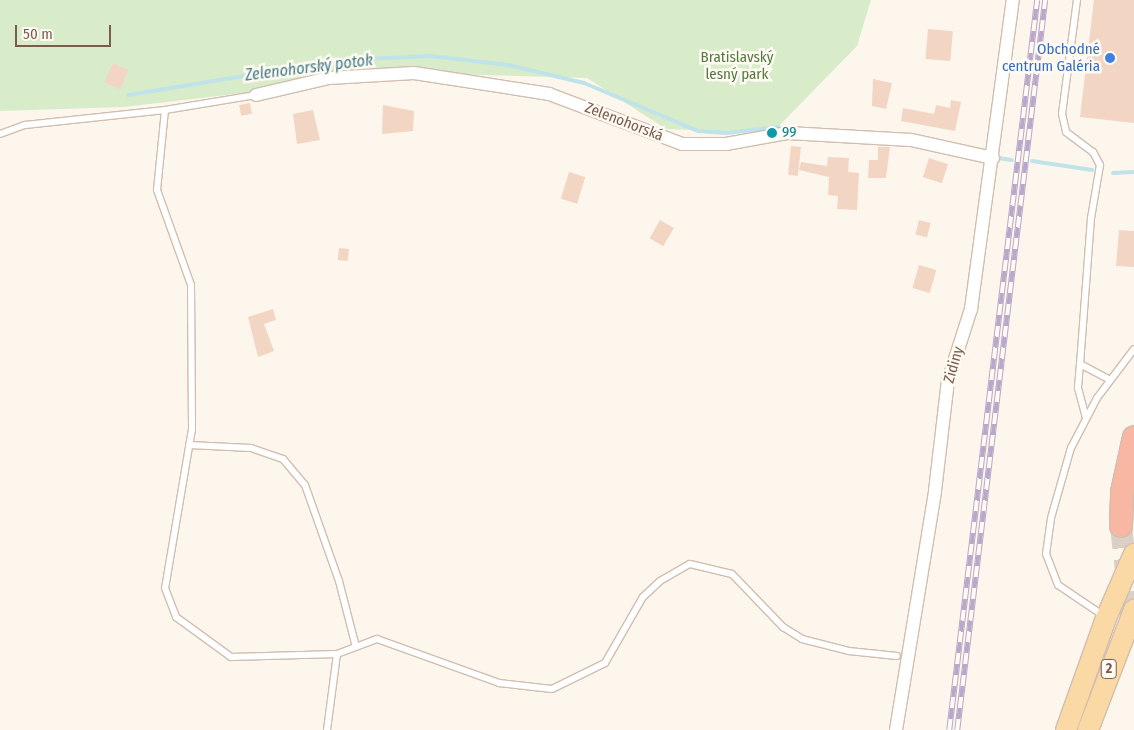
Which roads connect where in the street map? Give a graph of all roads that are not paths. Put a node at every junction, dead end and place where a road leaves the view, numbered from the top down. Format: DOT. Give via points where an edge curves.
graph roads {
  1 [pos="1013,0"];
  2 [pos="1076,0"];
  3 [pos="256,95"];
  4 [pos="165,110"];
  5 [pos="0,134"];
  6 [pos="994,158"];
  7 [pos="1134,349"];
  8 [pos="1080,364"];
  9 [pos="1110,380"];
  10 [pos="1086,418"];
  11 [pos="1134,438"];
  12 [pos="189,445"];
  13 [pos="1121,526"];
  14 [pos="1134,554"];
  15 [pos="1134,610"];
  16 [pos="1106,618"];
  17 [pos="356,647"];
  18 [pos="337,654"];
  19 [pos="897,656"];
  20 [pos="327,730"];
  21 [pos="896,730"];
  22 [pos="1066,730"];
  23 [pos="1088,730"];
  1 -- 6 [label="street, Zidiny"];
  2 -- 8 [label="lane" via="1062,114 1066,132 1093,152 1100,165 1090,218"];
  3 -- 4 [label="lane"];
  3 -- 6 [label="street, Zelenohorská" via="328,78 414,73 549,94 682,144 726,144 788,133 911,140"];
  4 -- 5 [label="lane" via="25,125"];
  4 -- 12 [label="lane" via="158,190 191,285"];
  6 -- 21 [label="street, Zidiny" via="971,309 948,381 935,491"];
  7 -- 9 [label="lane"];
  8 -- 9 [label="lane"];
  8 -- 10 [label="lane" via="1078,388"];
  9 -- 10 [label="lane"];
  10 -- 16 [label="lane" via="1061,478 1046,554 1058,585"];
  11 -- 13 [label="highway" via="1122,492"];
  12 -- 17 [label="lane" via="251,448 283,459 305,484 339,581"];
  12 -- 18 [label="lane" via="165,588 176,617 231,657"];
  14 -- 16 [label="main road, 2"];
  15 -- 23 [label="main road, 2"];
  16 -- 22 [label="main road, 2"];
  17 -- 18 [label="lane"];
  17 -- 19 [label="lane" via="377,639 499,683 552,689 605,663 643,597 660,581 690,564 732,574 782,627 802,639 849,651"];
  18 -- 20 [label="lane"];
}
